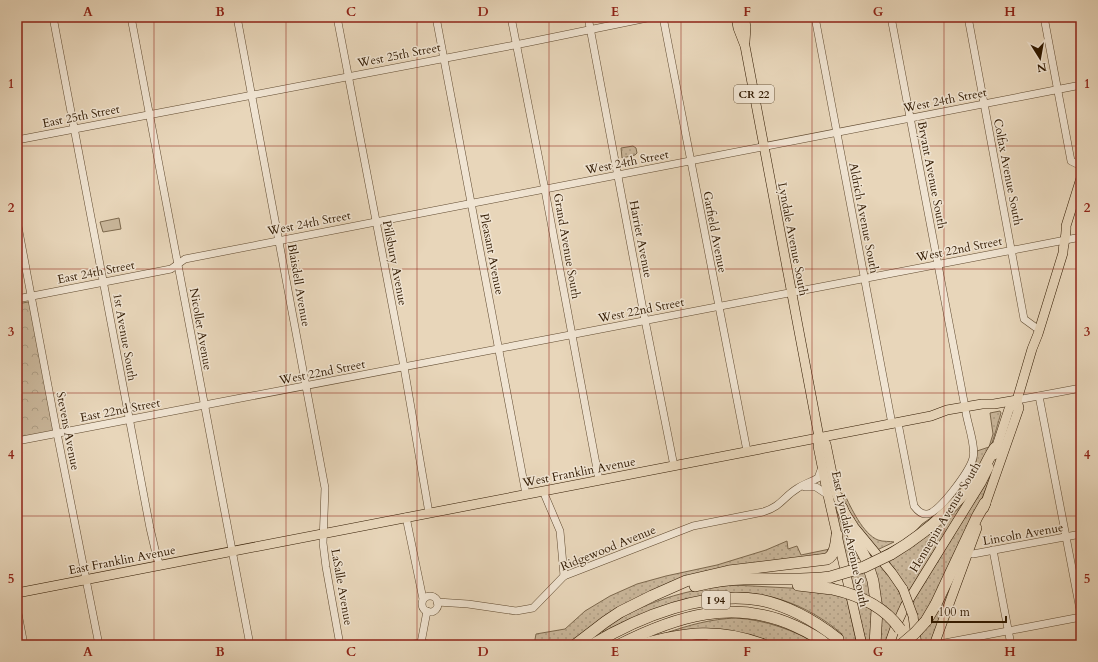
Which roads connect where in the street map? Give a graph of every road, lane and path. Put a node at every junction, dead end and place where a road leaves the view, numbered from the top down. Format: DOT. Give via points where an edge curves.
graph roads {
  1 [pos="54,17"];
  2 [pos="131,17"];
  3 [pos="237,17"];
  4 [pos="337,17"];
  5 [pos="436,17"];
  6 [pos="511,17"];
  7 [pos="588,17"];
  8 [pos="652,17"];
  9 [pos="663,17"];
  10 [pos="736,17"];
  11 [pos="744,17"];
  12 [pos="815,17"];
  13 [pos="891,17"];
  14 [pos="968,17"];
  15 [pos="1044,17"];
  16 [pos="590,29"];
  17 [pos="516,44"];
  18 [pos="745,46"];
  19 [pos="444,58"];
  20 [pos="348,76"];
  21 [pos="1081,85"];
  22 [pos="1057,90"];
  23 [pos="252,95"];
  24 [pos="984,104"];
  25 [pos="150,114"];
  26 [pos="910,118"];
  27 [pos="75,129"];
  28 [pos="837,132"];
  29 [pos="17,140"];
  30 [pos="764,146"];
  31 [pos="691,161"];
  32 [pos="1081,166"];
  33 [pos="617,176"];
  34 [pos="1081,178"];
  35 [pos="545,190"];
  36 [pos="1081,194"];
  37 [pos="471,204"];
  38 [pos="17,221"];
  39 [pos="376,221"];
  40 [pos="1081,237"];
  41 [pos="280,240"];
  42 [pos="1065,240"];
  43 [pos="1011,250"];
  44 [pos="178,264"];
  45 [pos="938,264"];
  46 [pos="864,278"];
  47 [pos="104,282"];
  48 [pos="792,293"];
  49 [pos="31,296"];
  50 [pos="17,299"];
  51 [pos="718,307"];
  52 [pos="645,321"];
  53 [pos="1034,327"];
  54 [pos="572,335"];
  55 [pos="498,348"];
  56 [pos="1032,349"];
  57 [pos="404,367"];
  58 [pos="306,386"];
  59 [pos="1081,388"];
  60 [pos="1039,396"];
  61 [pos="1017,400"];
  62 [pos="204,406"];
  63 [pos="965,410"];
  64 [pos="129,420"];
  65 [pos="895,423"];
  66 [pos="57,433"];
  67 [pos="819,438"];
  68 [pos="17,441"];
  69 [pos="995,448"];
  70 [pos="747,452"];
  71 [pos="674,466"];
  72 [pos="822,467"];
  73 [pos="599,480"];
  74 [pos="543,491"];
  75 [pos="526,494"];
  76 [pos="790,494"];
  77 [pos="828,495"];
  78 [pos="985,503"];
  79 [pos="914,506"];
  80 [pos="842,508"];
  81 [pos="429,513"];
  82 [pos="406,517"];
  83 [pos="324,533"];
  84 [pos="1081,534"];
  85 [pos="837,535"];
  86 [pos="1066,537"];
  87 [pos="993,550"];
  88 [pos="232,551"];
  89 [pos="968,553"];
  90 [pos="160,565"];
  91 [pos="564,576"];
  92 [pos="86,580"];
  93 [pos="704,584"];
  94 [pos="17,593"];
  95 [pos="424,599"];
  96 [pos="437,602"];
  97 [pos="17,608"];
  98 [pos="624,610"];
  99 [pos="427,611"];
  100 [pos="1081,616"];
  101 [pos="1008,631"];
  102 [pos="838,639"];
  103 [pos="659,640"];
  104 [pos="421,643"];
  105 [pos="24,645"];
  106 [pos="99,645"];
  107 [pos="250,645"];
  108 [pos="340,645"];
  109 [pos="406,645"];
  110 [pos="435,645"];
  111 [pos="575,645"];
  112 [pos="592,645"];
  113 [pos="619,645"];
  114 [pos="640,645"];
  115 [pos="735,645"];
  116 [pos="764,645"];
  117 [pos="827,645"];
  118 [pos="862,645"];
  119 [pos="874,645"];
  120 [pos="889,645"];
  121 [pos="901,645"];
  122 [pos="907,645"];
  123 [pos="917,645"];
  124 [pos="934,645"];
  125 [pos="1011,645"];
  1 -- 27 [label="street, 1st Avenue South"];
  2 -- 25 [label="street, Nicollet Avenue"];
  3 -- 23 [label="street, Blaisdell Avenue"];
  4 -- 20 [label="street, Pillsbury Avenue"];
  5 -- 19 [label="street, Pleasant Avenue"];
  6 -- 17 [label="street, Grand Avenue South"];
  7 -- 16 [label="street, Harriet Avenue"];
  8 -- 16 [label="street, West 25th Street"];
  9 -- 31 [label="street, Garfield Avenue"];
  10 -- 18 [label="main road, Lyndale Avenue South / CR 22"];
  11 -- 18 [label="main road, Lyndale Avenue South / CR 22"];
  12 -- 28 [label="street, Aldrich Avenue South"];
  13 -- 26 [label="street, Bryant Avenue South"];
  14 -- 24 [label="street, Colfax Avenue South"];
  15 -- 22 [label="street"];
  16 -- 17 [label="street, West 25th Street"];
  16 -- 33 [label="street, Harriet Avenue"];
  17 -- 19 [label="street, West 25th Street"];
  17 -- 35 [label="street, Grand Avenue South"];
  18 -- 30 [label="main road, Lyndale Avenue South / CR 22"];
  19 -- 20 [label="street, West 25th Street"];
  19 -- 37 [label="street, Pleasant Avenue"];
  20 -- 23 [label="street, West 25th Street"];
  20 -- 39 [label="street, Pillsbury Avenue"];
  21 -- 22 [label="street, West 24th Street"];
  22 -- 24 [label="street, West 24th Street"];
  22 -- 32 [label="street" via="1071,161"];
  23 -- 25 [label="street, West 25th Street"];
  23 -- 41 [label="street, Blaisdell Avenue"];
  24 -- 26 [label="street, West 24th Street"];
  24 -- 43 [label="street, Colfax Avenue South"];
  25 -- 27 [label="street, East 25th Street"];
  25 -- 44 [label="street, Nicollet Avenue"];
  26 -- 28 [label="street, West 24th Street"];
  26 -- 45 [label="street, Bryant Avenue South"];
  27 -- 29 [label="street, East 25th Street"];
  27 -- 47 [label="street, 1st Avenue South"];
  28 -- 30 [label="street, West 24th Street"];
  28 -- 46 [label="street, Aldrich Avenue South"];
  30 -- 31 [label="street, West 24th Street"];
  30 -- 48 [label="main road, Lyndale Avenue South / CR 22"];
  31 -- 33 [label="street, West 24th Street"];
  31 -- 51 [label="street, Garfield Avenue"];
  33 -- 35 [label="street, West 24th Street"];
  33 -- 52 [label="street, Harriet Avenue"];
  34 -- 42 [label="main road, Hennepin Avenue South" via="1066,226"];
  35 -- 37 [label="street, West 24th Street"];
  35 -- 54 [label="street, Grand Avenue South"];
  36 -- 42 [label="main road, Hennepin Avenue South"];
  37 -- 39 [label="street, West 24th Street"];
  37 -- 55 [label="street, Pleasant Avenue"];
  38 -- 49 [label="street, Stevens Avenue"];
  39 -- 41 [label="street, West 24th Street"];
  39 -- 57 [label="street, Pillsbury Avenue"];
  40 -- 42 [label="street, West 22nd Street"];
  41 -- 44 [label="street, West 24th Street" via="185,259"];
  41 -- 58 [label="street, Blaisdell Avenue"];
  42 -- 43 [label="street, West 22nd Street"];
  42 -- 53 [label="main road, Hennepin Avenue South" via="1058,252"];
  42 -- 56 [label="main road, Hennepin Avenue South"];
  43 -- 45 [label="street, West 22nd Street"];
  43 -- 53 [label="street, Colfax Avenue South" via="1024,319"];
  44 -- 47 [label="street, East 24th Street" via="171,269"];
  44 -- 62 [label="street, Nicollet Avenue"];
  45 -- 46 [label="street, West 22nd Street"];
  45 -- 63 [label="street, Bryant Avenue South"];
  46 -- 48 [label="street, West 22nd Street"];
  46 -- 65 [label="street, Aldrich Avenue South"];
  47 -- 49 [label="street, East 24th Street"];
  47 -- 64 [label="street, 1st Avenue South"];
  48 -- 51 [label="street, West 22nd Street"];
  48 -- 67 [label="main road, Lyndale Avenue South / CR 22"];
  49 -- 50 [label="street, East 24th Street"];
  49 -- 66 [label="street, Stevens Avenue"];
  51 -- 52 [label="street, West 22nd Street"];
  51 -- 70 [label="street, Garfield Avenue"];
  52 -- 54 [label="street, West 22nd Street"];
  52 -- 71 [label="street, Harriet Avenue"];
  53 -- 56 [label="main road, Hennepin Avenue South"];
  54 -- 55 [label="street, West 22nd Street"];
  54 -- 73 [label="street, Grand Avenue South"];
  55 -- 57 [label="street, West 22nd Street"];
  55 -- 75 [label="street, Pleasant Avenue"];
  56 -- 61 [label="main road, Hennepin Avenue South"];
  57 -- 58 [label="street, West 22nd Street"];
  57 -- 81 [label="street, Pillsbury Avenue"];
  58 -- 62 [label="street, West 22nd Street"];
  58 -- 83 [label="street, Blaisdell Avenue" via="326,488"];
  59 -- 60 [label="street, West Franklin Avenue"];
  60 -- 61 [label="street, West Franklin Avenue"];
  60 -- 86 [label="street"];
  61 -- 63 [label="main road, West Franklin Avenue" via="982,404"];
  61 -- 69 [label="main road, Hennepin Avenue South" via="1009,409"];
  61 -- 78 [label="main road, Hennepin Avenue South" via="1019,408"];
  62 -- 64 [label="street, East 22nd Street"];
  62 -- 88 [label="street, Nicollet Avenue"];
  63 -- 65 [label="main road, West Franklin Avenue" via="948,410"];
  63 -- 79 [label="street, Bryant Avenue South" via="974,452 971,465 935,510 926,514 917,511"];
  64 -- 66 [label="street, East 22nd Street"];
  64 -- 90 [label="street, 1st Avenue South" via="150,528"];
  65 -- 67 [label="main road, West Franklin Avenue"];
  65 -- 79 [label="street, Aldrich Avenue South"];
  66 -- 68 [label="street, East 22nd Street"];
  66 -- 92 [label="street, Stevens Avenue"];
  67 -- 70 [label="main road, West Franklin Avenue"];
  67 -- 72 [label="main road, East Lyndale Avenue South"];
  67 -- 80 [label="main road" via="826,444 836,493"];
  69 -- 93 [label="highway, bridge" via="966,492 921,534 891,554 864,567 830,577 739,579"];
  69 -- 120 [label="main road, Hennepin Avenue South" via="986,473 906,606"];
  70 -- 71 [label="main road, West Franklin Avenue"];
  71 -- 73 [label="main road, West Franklin Avenue"];
  72 -- 76 [label="street, Ridgewood Avenue" via="818,478"];
  72 -- 77 [label="main road, East Lyndale Avenue South"];
  73 -- 74 [label="main road, West Franklin Avenue"];
  74 -- 75 [label="main road, West Franklin Avenue"];
  74 -- 91 [label="street" via="560,531"];
  75 -- 81 [label="main road, West Franklin Avenue"];
  76 -- 77 [label="street, Ridgewood Avenue" via="814,486"];
  76 -- 91 [label="street, Ridgewood Avenue" via="772,509 694,526"];
  77 -- 85 [label="main road, East Lyndale Avenue South"];
  78 -- 89 [label="main road, Hennepin Avenue South"];
  78 -- 121 [label="highway, bridge" via="926,621"];
  80 -- 119 [label="highway" via="866,559 873,581 877,609"];
  80 -- 123 [label="main road, bridge" via="903,589 913,616"];
  81 -- 82 [label="main road, West Franklin Avenue"];
  82 -- 83 [label="main road, West Franklin Avenue"];
  82 -- 95 [label="street"];
  83 -- 88 [label="main road, West Franklin Avenue"];
  83 -- 108 [label="street, LaSalle Avenue" via="326,567"];
  84 -- 86 [label="street, Lincoln Avenue"];
  85 -- 98 [label="highway" via="833,553 826,560 711,574 676,586"];
  85 -- 118 [label="main road, East Lyndale Avenue South"];
  86 -- 87 [label="street, Lincoln Avenue"];
  86 -- 100 [label="street"];
  87 -- 89 [label="street, Lincoln Avenue"];
  87 -- 101 [label="street"];
  88 -- 90 [label="main road, East Franklin Avenue"];
  88 -- 107 [label="street, Nicollet Avenue"];
  89 -- 124 [label="main road, Hennepin Avenue South"];
  90 -- 92 [label="main road, East Franklin Avenue"];
  91 -- 96 [label="street, Ridgewood Avenue" via="533,608 516,611"];
  92 -- 94 [label="main road, East Franklin Avenue"];
  92 -- 106 [label="street, Stevens Avenue"];
  93 -- 98 [label="highway" via="666,593"];
  93 -- 122 [label="highway, bridge" via="745,582 832,589 851,594 875,605 889,616 900,629"];
  95 -- 96 [label="street" via="431,596 436,598"];
  95 -- 99 [label="street" via="422,606"];
  96 -- 99 [label="street" via="435,610"];
  97 -- 105 [label="street"];
  98 -- 111 [label="highway"];
  99 -- 104 [label="street"];
  100 -- 101 [label="street"];
  101 -- 124 [label="street"];
  101 -- 125 [label="street"];
  102 -- 112 [label="highway, I 94" via="785,607 761,601 735,599 695,603 668,610"];
  103 -- 114 [label="highway"];
  103 -- 115 [label="highway" via="675,637 701,638"];
  103 -- 116 [label="highway" via="691,634 716,634 738,636"];
  104 -- 109 [label="street"];
  104 -- 110 [label="street"];
  113 -- 117 [label="highway, I 94" via="678,621 704,615 737,612 760,614 779,620 809,633"];
}
